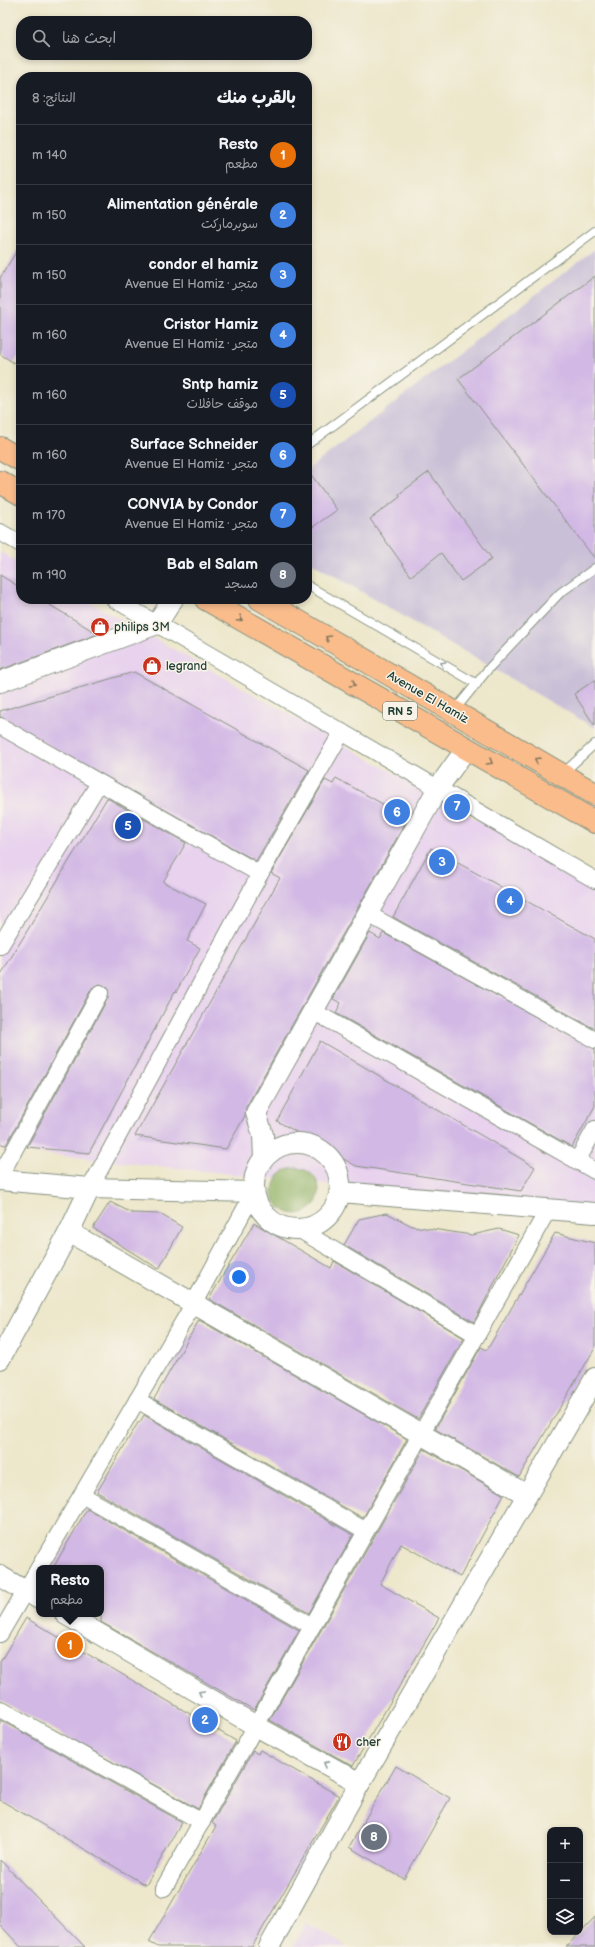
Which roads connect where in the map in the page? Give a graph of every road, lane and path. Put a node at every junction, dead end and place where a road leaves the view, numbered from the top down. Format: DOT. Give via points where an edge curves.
graph roads {
  1 [pos="595,231"];
  2 [pos="312,441"];
  3 [pos="0,448"];
  4 [pos="16,457"];
  5 [pos="0,482"];
  6 [pos="16,491"];
  7 [pos="0,532"];
  8 [pos="16,541"];
  9 [pos="595,568"];
  10 [pos="312,588"];
  11 [pos="123,604"];
  12 [pos="170,604"];
  13 [pos="215,604"];
  14 [pos="269,604"];
  15 [pos="157,624"];
  16 [pos="0,682"];
  17 [pos="477,684"];
  18 [pos="453,712"];
  19 [pos="0,726"];
  20 [pos="342,732"];
  21 [pos="595,744"];
  22 [pos="466,748"];
  23 [pos="562,775"];
  24 [pos="99,783"];
  25 [pos="438,788"];
  26 [pos="595,794"];
  27 [pos="595,822"];
  28 [pos="260,874"];
  29 [pos="595,880"];
  30 [pos="368,914"];
  31 [pos="0,946"];
  32 [pos="100,993"];
  33 [pos="314,1011"];
  34 [pos="595,1040"];
  35 [pos="595,1129"];
  36 [pos="264,1158"];
  37 [pos="577,1161"];
  38 [pos="595,1171"];
  39 [pos="0,1176"];
  40 [pos="0,1180"];
  41 [pos="90,1188"];
  42 [pos="254,1192"];
  43 [pos="340,1192"];
  44 [pos="549,1208"];
  45 [pos="595,1213"];
  46 [pos="300,1230"];
  47 [pos="69,1232"];
  48 [pos="194,1303"];
  49 [pos="477,1335"];
  50 [pos="0,1359"];
  51 [pos="595,1378"];
  52 [pos="137,1400"];
  53 [pos="421,1435"];
  54 [pos="82,1495"];
  55 [pos="527,1495"];
  56 [pos="366,1531"];
  57 [pos="47,1565"];
  58 [pos="0,1576"];
  59 [pos="32,1595"];
  60 [pos="70,1617"];
  61 [pos="312,1626"];
  62 [pos="0,1634"];
  63 [pos="0,1709"];
  64 [pos="256,1726"];
  65 [pos="360,1783"];
  66 [pos="202,1822"];
  67 [pos="164,1888"];
  68 [pos="269,1947"];
  1 -- 2 [label="lane"];
  3 -- 4 [label="highway"];
  5 -- 6 [label="highway"];
  7 -- 8 [label="street"];
  9 -- 17 [label="lane" via="560,593"];
  17 -- 10 [label="lane, one-way"];
  11 -- 15 [label="street"];
  12 -- 15 [label="street"];
  13 -- 22 [label="highway, RN 5, one-way"];
  18 -- 14 [label="highway, Avenue El Hamiz / RN 5, one-way"];
  15 -- 16 [label="street"];
  15 -- 20 [label="street"];
  17 -- 18 [label="lane"];
  23 -- 18 [label="highway, Avenue El Hamiz / RN 5, one-way"];
  19 -- 24 [label="street"];
  20 -- 25 [label="street"];
  20 -- 28 [label="street"];
  21 -- 23 [label="lane"];
  22 -- 25 [label="street"];
  22 -- 27 [label="highway, RN 5, one-way"];
  23 -- 26 [label="highway, Avenue El Hamiz / RN 5"];
  24 -- 28 [label="street"];
  24 -- 31 [label="street"];
  25 -- 29 [label="street"];
  25 -- 30 [label="street"];
  28 -- 41 [label="street"];
  30 -- 33 [label="street"];
  30 -- 34 [label="street"];
  32 -- 39 [label="street"];
  33 -- 36 [label="street" via="256,1113 263,1135"];
  33 -- 37 [label="street"];
  35 -- 37 [label="street"];
  36 -- 42 [label="street" via="254,1178"];
  36 -- 43 [label="street" via="276,1148 292,1143 307,1144 322,1151 333,1162 339,1176"];
  37 -- 38 [label="street"];
  40 -- 41 [label="street"];
  41 -- 42 [label="street"];
  41 -- 47 [label="street"];
  42 -- 46 [label="street" via="258,1206 269,1219 283,1228"];
  42 -- 48 [label="street"];
  43 -- 44 [label="street"];
  43 -- 46 [label="street" via="337,1203 326,1218"];
  44 -- 45 [label="street"];
  44 -- 49 [label="street"];
  46 -- 49 [label="street"];
  47 -- 48 [label="street"];
  47 -- 50 [label="street"];
  48 -- 52 [label="street"];
  48 -- 53 [label="street"];
  49 -- 53 [label="street"];
  51 -- 55 [label="street"];
  52 -- 54 [label="street"];
  52 -- 56 [label="street"];
  53 -- 55 [label="street"];
  53 -- 56 [label="street"];
  54 -- 57 [label="street"];
  54 -- 61 [label="street"];
  55 -- 65 [label="street"];
  56 -- 61 [label="street"];
  58 -- 59 [label="street"];
  59 -- 62 [label="street"];
  64 -- 60 [label="street, one-way"];
  61 -- 64 [label="street"];
  63 -- 66 [label="street"];
  65 -- 64 [label="street, one-way"];
  64 -- 66 [label="street"];
  65 -- 68 [label="street"];
  66 -- 67 [label="street"];
}
